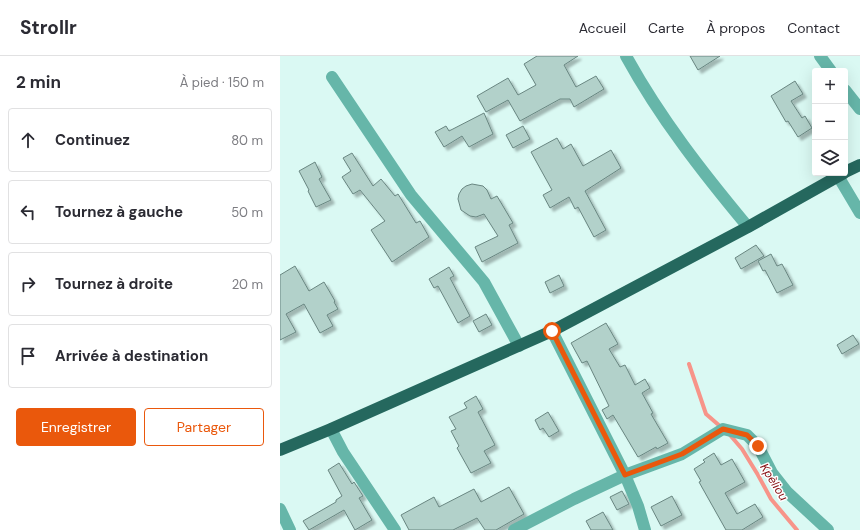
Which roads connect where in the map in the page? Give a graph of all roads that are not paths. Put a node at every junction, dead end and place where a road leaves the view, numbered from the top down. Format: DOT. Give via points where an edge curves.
graph roads {
  1 [pos="626,56"];
  2 [pos="820,56"];
  3 [pos="829,68"];
  4 [pos="332,77"];
  5 [pos="848,94"];
  6 [pos="860,109"];
  7 [pos="860,165"];
  8 [pos="848,171"];
  9 [pos="838,176"];
  10 [pos="843,176"];
  11 [pos="860,213"];
  12 [pos="748,227"];
  13 [pos="552,331"];
  14 [pos="519,346"];
  15 [pos="331,429"];
  16 [pos="280,450"];
  17 [pos="625,475"];
  18 [pos="280,509"];
  19 [pos="290,530"];
  20 [pos="395,530"];
  21 [pos="514,530"];
  22 [pos="645,530"];
  23 [pos="828,530"];
  1 -- 12 [label="street" via="670,127"];
  2 -- 3 [label="street"];
  4 -- 14 [label="street" via="411,195 484,282"];
  5 -- 6 [label="street"];
  7 -- 8 [label="highway"];
  9 -- 12 [label="highway"];
  10 -- 11 [label="street"];
  12 -- 13 [label="highway"];
  13 -- 14 [label="highway"];
  13 -- 17 [label="street"];
  14 -- 15 [label="highway"];
  15 -- 16 [label="highway"];
  15 -- 20 [label="street" via="343,452"];
  17 -- 21 [label="street"];
  17 -- 22 [label="street"];
  17 -- 23 [label="street" via="682,454 723,429 747,435 758,446 772,473 787,492"];
  18 -- 19 [label="street"];
}
